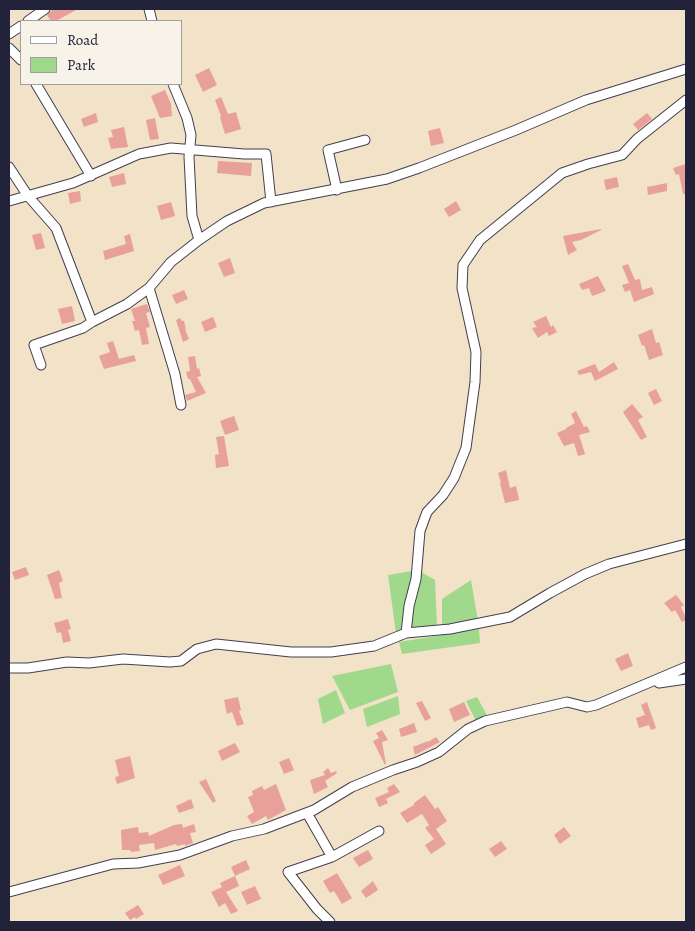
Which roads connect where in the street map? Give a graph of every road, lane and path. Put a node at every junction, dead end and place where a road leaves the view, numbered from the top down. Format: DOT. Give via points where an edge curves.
graph roads {
  1 [pos="44,9"];
  2 [pos="29,20"];
  3 [pos="20,27"];
  4 [pos="9,34"];
  5 [pos="9,48"];
  6 [pos="20,59"];
  7 [pos="686,69"];
  8 [pos="37,85"];
  9 [pos="173,85"];
  10 [pos="686,100"];
  11 [pos="365,140"];
  12 [pos="190,150"];
  13 [pos="9,167"];
  14 [pos="91,176"];
  15 [pos="337,190"];
  16 [pos="28,196"];
  17 [pos="9,201"];
  18 [pos="271,202"];
  19 [pos="199,240"];
  20 [pos="149,288"];
  21 [pos="92,322"];
  22 [pos="41,365"];
  23 [pos="181,405"];
  24 [pos="686,544"];
  25 [pos="406,633"];
  26 [pos="686,667"];
  27 [pos="9,668"];
  28 [pos="686,679"];
  29 [pos="648,684"];
  30 [pos="307,813"];
  31 [pos="379,831"];
  32 [pos="332,857"];
  33 [pos="9,892"];
  34 [pos="330,922"];
  1 -- 2 [label="street"];
  3 -- 4 [label="street"];
  5 -- 6 [label="street"];
  7 -- 15 [label="street" via="586,100 411,171"];
  8 -- 14 [label="street"];
  9 -- 12 [label="street" via="187,118"];
  10 -- 25 [label="street" via="622,155 562,174 480,240 463,265 462,288 476,352 466,448 454,478 427,512 420,530 416,579 408,606"];
  11 -- 15 [label="street" via="328,150"];
  12 -- 14 [label="street" via="171,148 139,154"];
  12 -- 18 [label="street" via="266,154"];
  12 -- 19 [label="street" via="192,216"];
  13 -- 16 [label="street"];
  14 -- 16 [label="street"];
  15 -- 18 [label="street"];
  16 -- 17 [label="street"];
  16 -- 21 [label="street" via="56,228"];
  18 -- 19 [label="street" via="227,221"];
  19 -- 20 [label="street" via="171,262"];
  20 -- 21 [label="street"];
  20 -- 23 [label="street"];
  21 -- 22 [label="street" via="34,345"];
  24 -- 25 [label="street" via="609,564 585,574 510,618"];
  25 -- 27 [label="street" via="374,646 331,652 291,652 216,644 197,649 181,661 123,659"];
  26 -- 29 [label="street"];
  28 -- 29 [label="street"];
  29 -- 30 [label="street" via="596,705 587,707 567,702 485,721 468,729 439,752 352,788"];
  30 -- 32 [label="street"];
  30 -- 33 [label="street" via="180,855 113,864"];
  31 -- 32 [label="street"];
  32 -- 34 [label="street" via="288,872"];
}
